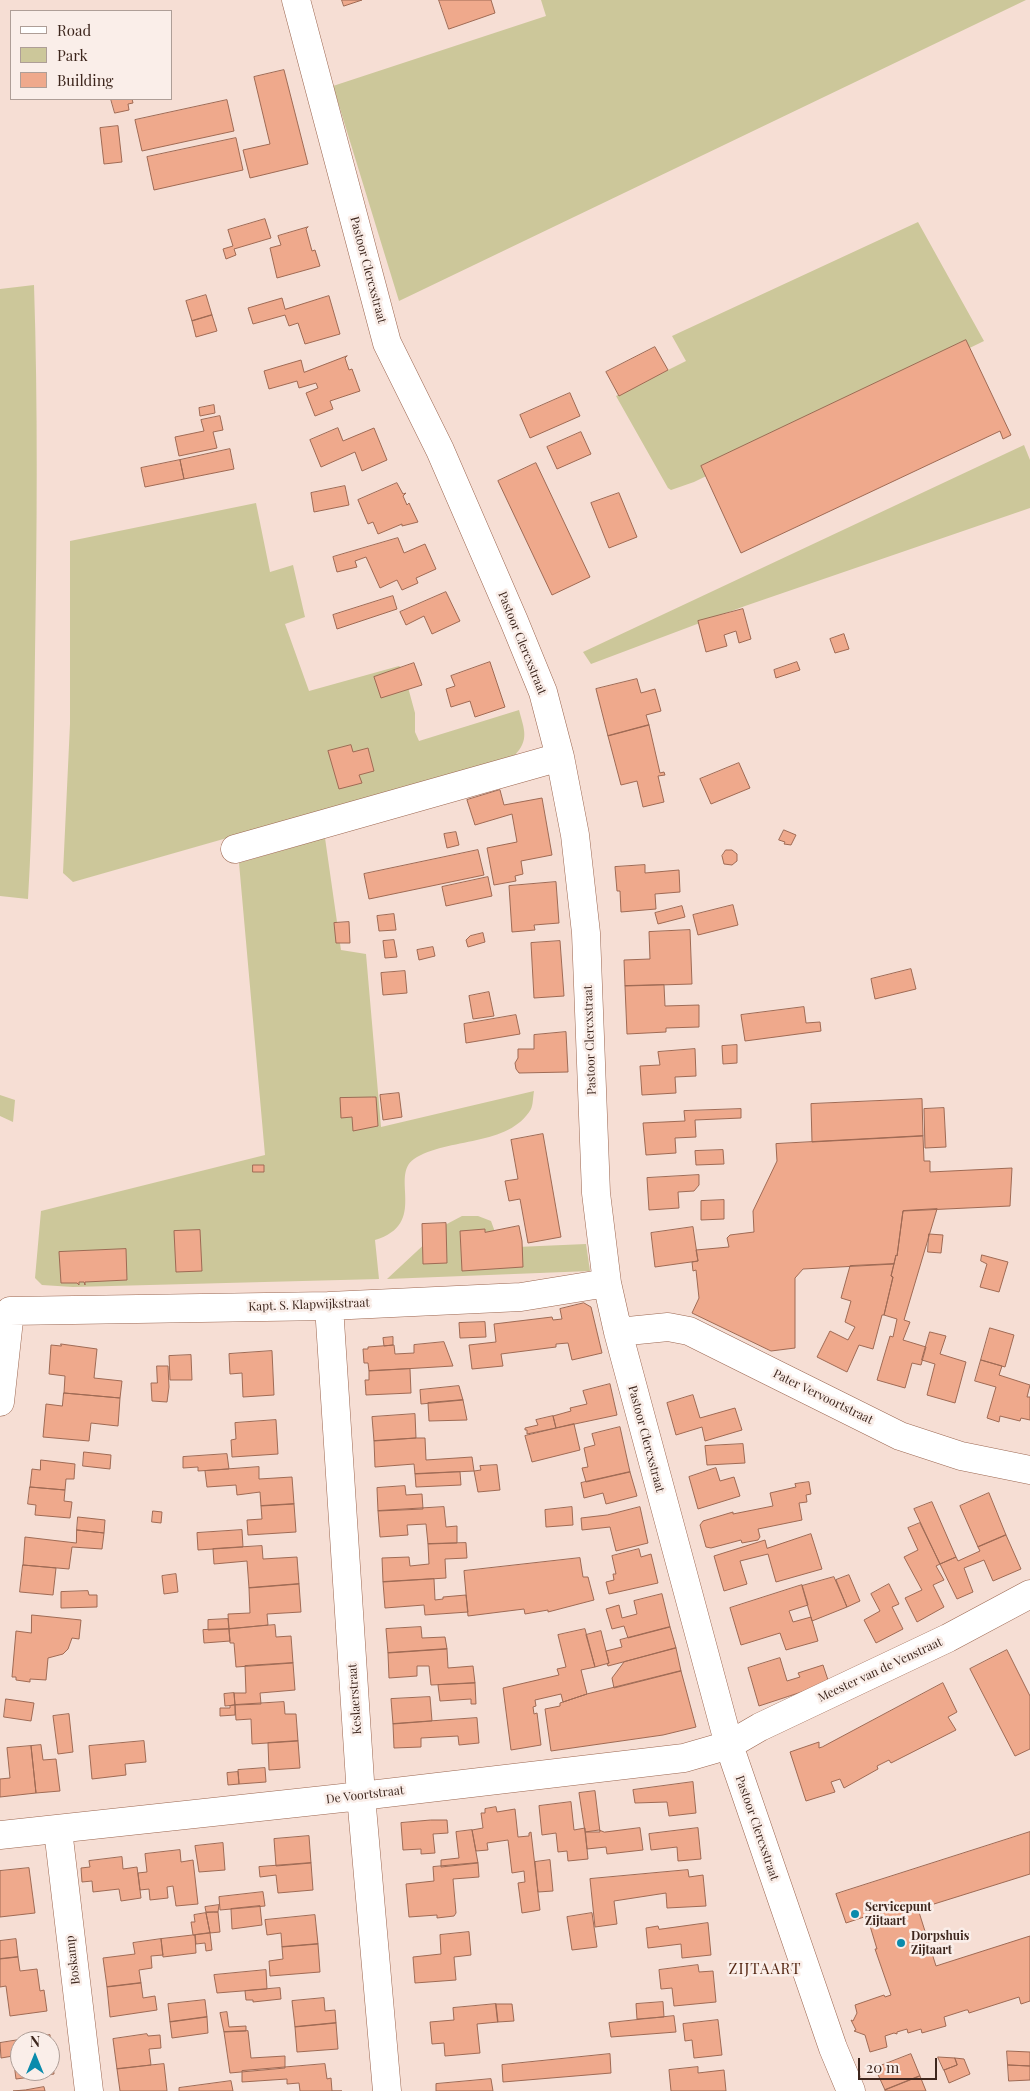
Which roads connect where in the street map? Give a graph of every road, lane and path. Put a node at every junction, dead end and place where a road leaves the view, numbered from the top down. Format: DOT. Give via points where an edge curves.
graph roads {
  1 [pos="296,0"];
  2 [pos="560,757"];
  3 [pos="235,849"];
  4 [pos="607,1283"];
  5 [pos="329,1306"];
  6 [pos="618,1332"];
  7 [pos="0,1402"];
  8 [pos="1030,1470"];
  9 [pos="1030,1594"];
  10 [pos="728,1745"];
  11 [pos="361,1796"];
  12 [pos="58,1830"];
  13 [pos="0,1835"];
  14 [pos="89,2091"];
  15 [pos="387,2091"];
  16 [pos="851,2091"];
  1 -- 2 [label="street, Pastoor Clercxstraat" via="387,343 440,450 514,621 543,692"];
  2 -- 3 [label="street"];
  2 -- 4 [label="street, Pastoor Clercxstraat" via="586,933 596,1193"];
  4 -- 5 [label="street, Kapt. S. Klapwijkstraat" via="521,1297"];
  4 -- 6 [label="street, Pastoor Clercxstraat"];
  5 -- 7 [label="street, Kapt. S. Klapwijkstraat" via="10,1311"];
  5 -- 11 [label="street, Keslaerstraat"];
  6 -- 8 [label="street, Pater Vervoortstraat" via="668,1327 689,1331 900,1436 961,1456"];
  6 -- 10 [label="street, Pastoor Clercxstraat"];
  9 -- 10 [label="street, Meester van de Venstraat" via="948,1638"];
  10 -- 11 [label="street, De Voortstraat" via="684,1758"];
  10 -- 16 [label="street, Pastoor Clercxstraat" via="833,2048"];
  11 -- 12 [label="street, De Voortstraat"];
  11 -- 15 [label="street, Keslaerstraat"];
  12 -- 13 [label="street, De Voortstraat"];
  12 -- 14 [label="street, Boskamp"];
}
